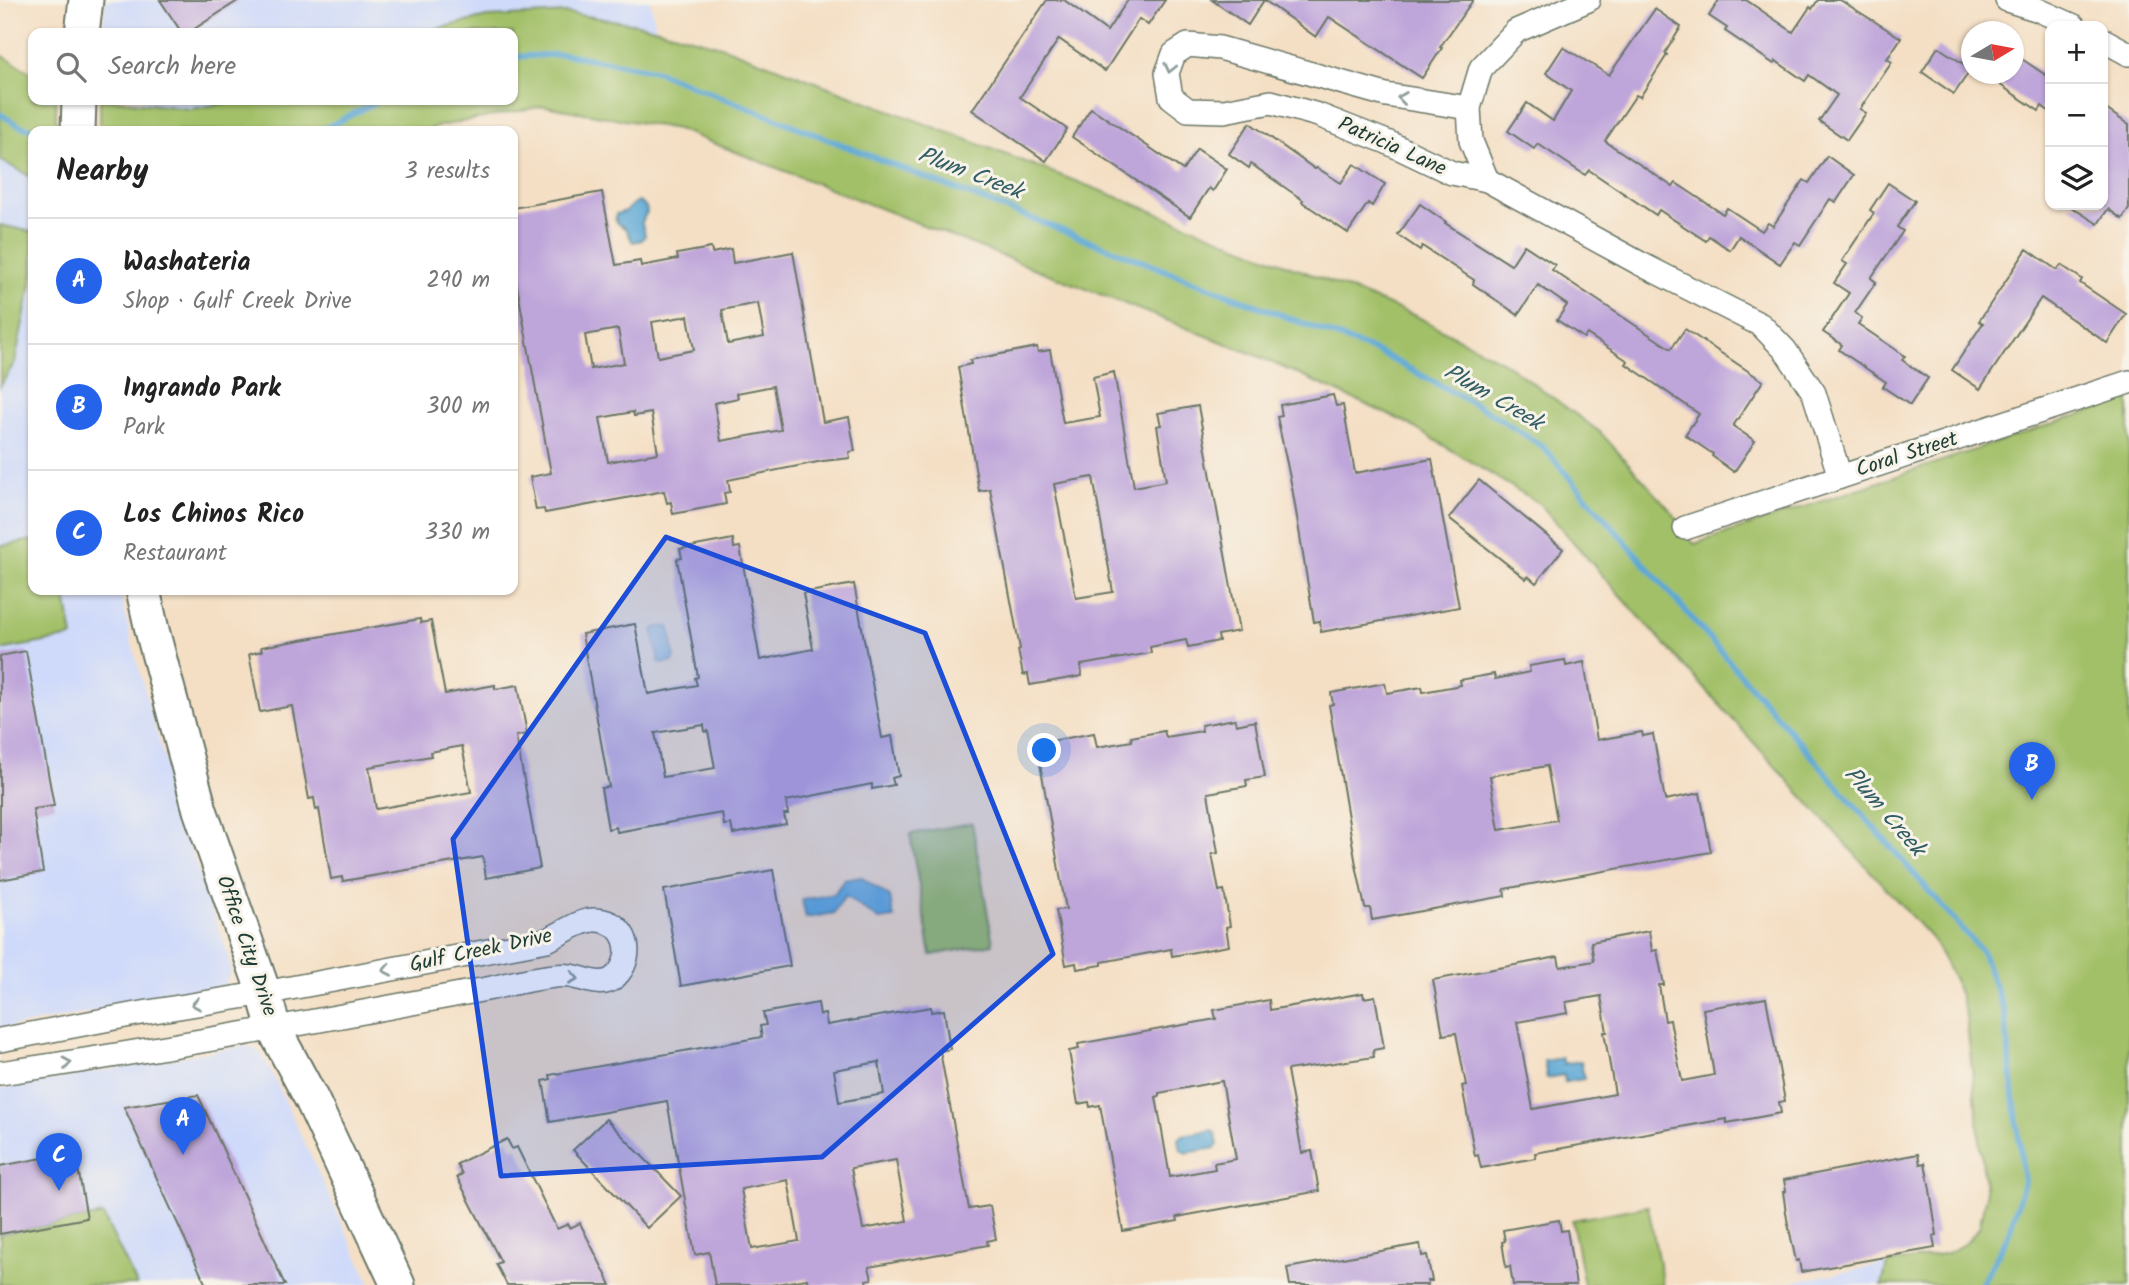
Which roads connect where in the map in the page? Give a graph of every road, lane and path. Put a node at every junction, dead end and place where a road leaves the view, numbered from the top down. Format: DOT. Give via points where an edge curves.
graph roads {
  1 [pos="86,0"];
  2 [pos="1588,0"];
  3 [pos="2007,0"];
  4 [pos="2063,21"];
  5 [pos="83,28"];
  6 [pos="2108,43"];
  7 [pos="2129,54"];
  8 [pos="79,105"];
  9 [pos="1469,108"];
  10 [pos="78,126"];
  11 [pos="1487,180"];
  12 [pos="2129,382"];
  13 [pos="1840,477"];
  14 [pos="1685,528"];
  15 [pos="144,595"];
  16 [pos="264,993"];
  17 [pos="274,1029"];
  18 [pos="0,1041"];
  19 [pos="0,1073"];
  20 [pos="398,1285"];
  1 -- 5 [label="street"];
  2 -- 9 [label="street" via="1516,31 1481,68"];
  3 -- 4 [label="street"];
  6 -- 7 [label="street"];
  8 -- 10 [label="street"];
  9 -- 11 [label="street" via="1471,141"];
  9 -- 11 [label="street, Patricia Lane, one-way" via="1386,95 1220,48 1188,45 1174,54 1167,73 1171,97 1188,110 1224,111 1271,102 1329,119 1452,173"];
  11 -- 13 [label="street, Patricia Lane" via="1761,325 1785,350 1814,393"];
  12 -- 13 [label="street, Coral Street"];
  13 -- 14 [label="street, Coral Street"];
  15 -- 16 [label="street, Office City Drive" via="200,810"];
  16 -- 17 [label="street, Office City Drive"];
  17 -- 16 [label="street, Gulf Creek Drive, one-way" via="568,975 590,982 611,981 621,971 627,946 623,932 611,922 593,920 547,940"];
  16 -- 18 [label="street, Gulf Creek Drive, one-way"];
  19 -- 17 [label="street, Gulf Creek Drive, one-way"];
  17 -- 20 [label="street, Office City Drive"];
}
